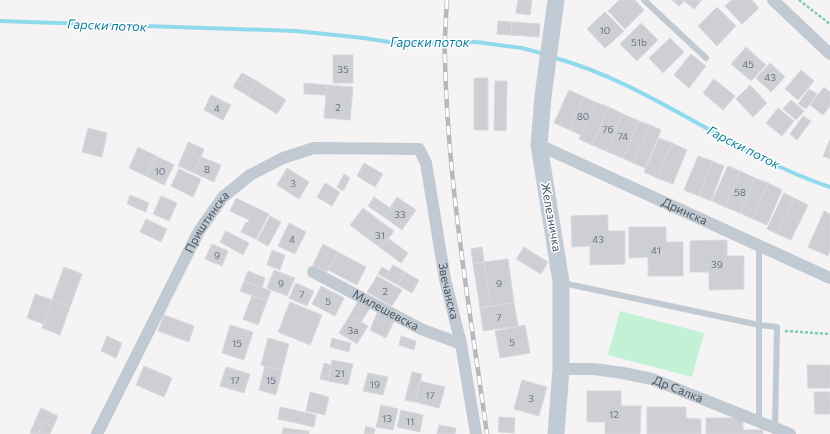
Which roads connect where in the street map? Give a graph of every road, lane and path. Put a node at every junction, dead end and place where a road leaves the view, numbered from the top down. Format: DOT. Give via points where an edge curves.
graph roads {
  1 [pos="556,0"];
  2 [pos="644,0"];
  3 [pos="772,0"];
  4 [pos="800,0"];
  5 [pos="830,24"];
  6 [pos="830,54"];
  7 [pos="706,58"];
  8 [pos="539,145"];
  9 [pos="420,149"];
  10 [pos="759,245"];
  11 [pos="313,272"];
  12 [pos="830,278"];
  13 [pos="561,282"];
  14 [pos="759,325"];
  15 [pos="776,330"];
  16 [pos="830,334"];
  17 [pos="461,344"];
  18 [pos="561,369"];
  19 [pos="759,420"];
  20 [pos="775,431"];
  21 [pos="97,434"];
  22 [pos="476,434"];
  23 [pos="556,434"];
  24 [pos="790,434"];
  1 -- 8 [label="street, Железничка"];
  2 -- 7 [label="lane"];
  3 -- 6 [label="street"];
  4 -- 5 [label="path"];
  8 -- 10 [label="street, Дринска"];
  8 -- 13 [label="street, Железничка"];
  9 -- 17 [label="street, Звечанска" via="426,163 445,279"];
  9 -- 21 [label="street, Приштинска" via="314,148 283,158 250,175 223,197 199,231"];
  10 -- 12 [label="street, Дринска"];
  10 -- 14 [label="lane"];
  11 -- 17 [label="street, Милешевска" via="421,329"];
  13 -- 14 [label="lane"];
  13 -- 18 [label="street, Железничка"];
  14 -- 15 [label="lane" via="777,327"];
  14 -- 19 [label="lane"];
  15 -- 16 [label="path"];
  15 -- 20 [label="lane"];
  17 -- 22 [label="street, Звечанска"];
  18 -- 19 [label="street, Др Салка" via="594,369 652,379"];
  18 -- 23 [label="street, Железничка"];
  19 -- 20 [label="street, Др Салка"];
  20 -- 24 [label="street, Др Салка"];
}
